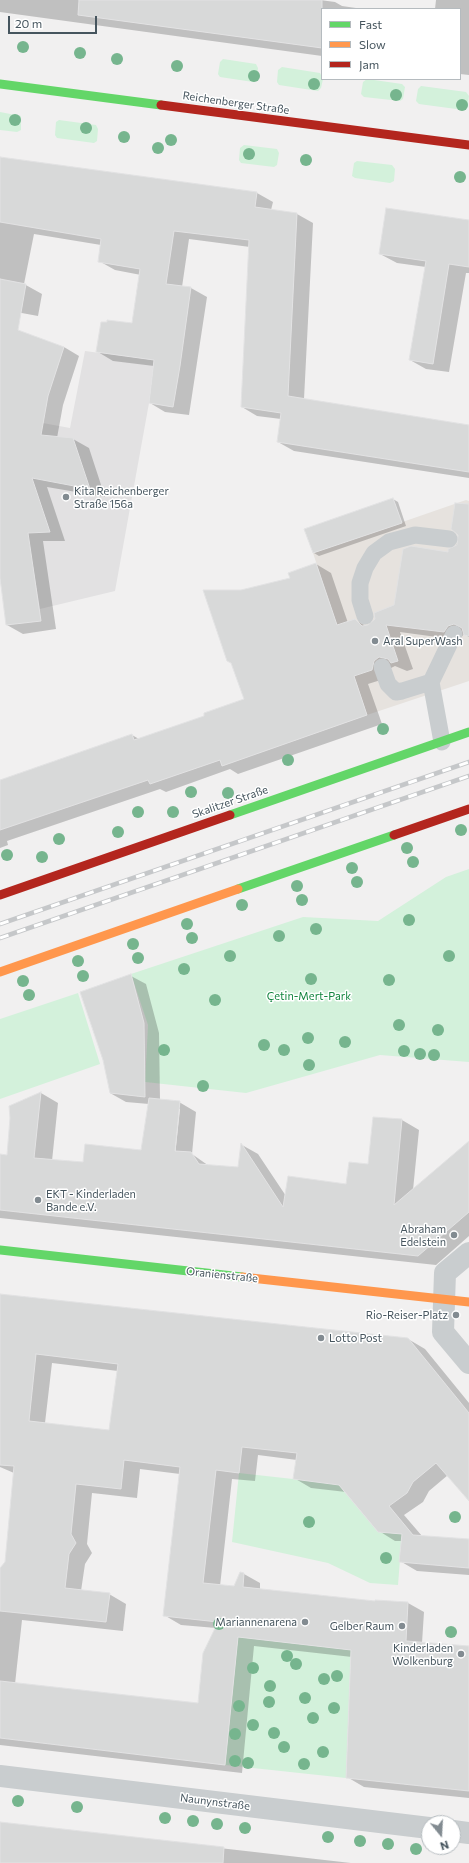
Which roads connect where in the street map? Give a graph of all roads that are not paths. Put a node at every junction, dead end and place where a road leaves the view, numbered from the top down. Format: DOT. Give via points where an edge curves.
graph roads {
  1 [pos="0,84"];
  2 [pos="469,146"];
  3 [pos="450,539"];
  4 [pos="365,616"];
  5 [pos="454,634"];
  6 [pos="382,667"];
  7 [pos="431,682"];
  8 [pos="469,732"];
  9 [pos="442,742"];
  10 [pos="469,809"];
  11 [pos="0,896"];
  12 [pos="0,972"];
  13 [pos="0,1250"];
  14 [pos="469,1253"];
  15 [pos="444,1299"];
  16 [pos="469,1302"];
  17 [pos="469,1363"];
  18 [pos="0,1776"];
  19 [pos="421,1827"];
  1 -- 2 [label="main road, Reichenberger Straße"];
  3 -- 4 [label="lane" via="415,535 389,542 374,554 365,568 360,583 360,600"];
  5 -- 7 [label="lane"];
  6 -- 7 [label="lane" via="388,684 396,692"];
  7 -- 9 [label="lane"];
  8 -- 9 [label="main road, Skalitzer Straße"];
  9 -- 11 [label="main road, Skalitzer Straße"];
  10 -- 12 [label="main road"];
  13 -- 15 [label="main road, Oranienstraße"];
  14 -- 15 [label="street" via="445,1273"];
  15 -- 16 [label="main road"];
  15 -- 17 [label="street" via="443,1332"];
  18 -- 19 [label="street, Naunynstraße"];
}
